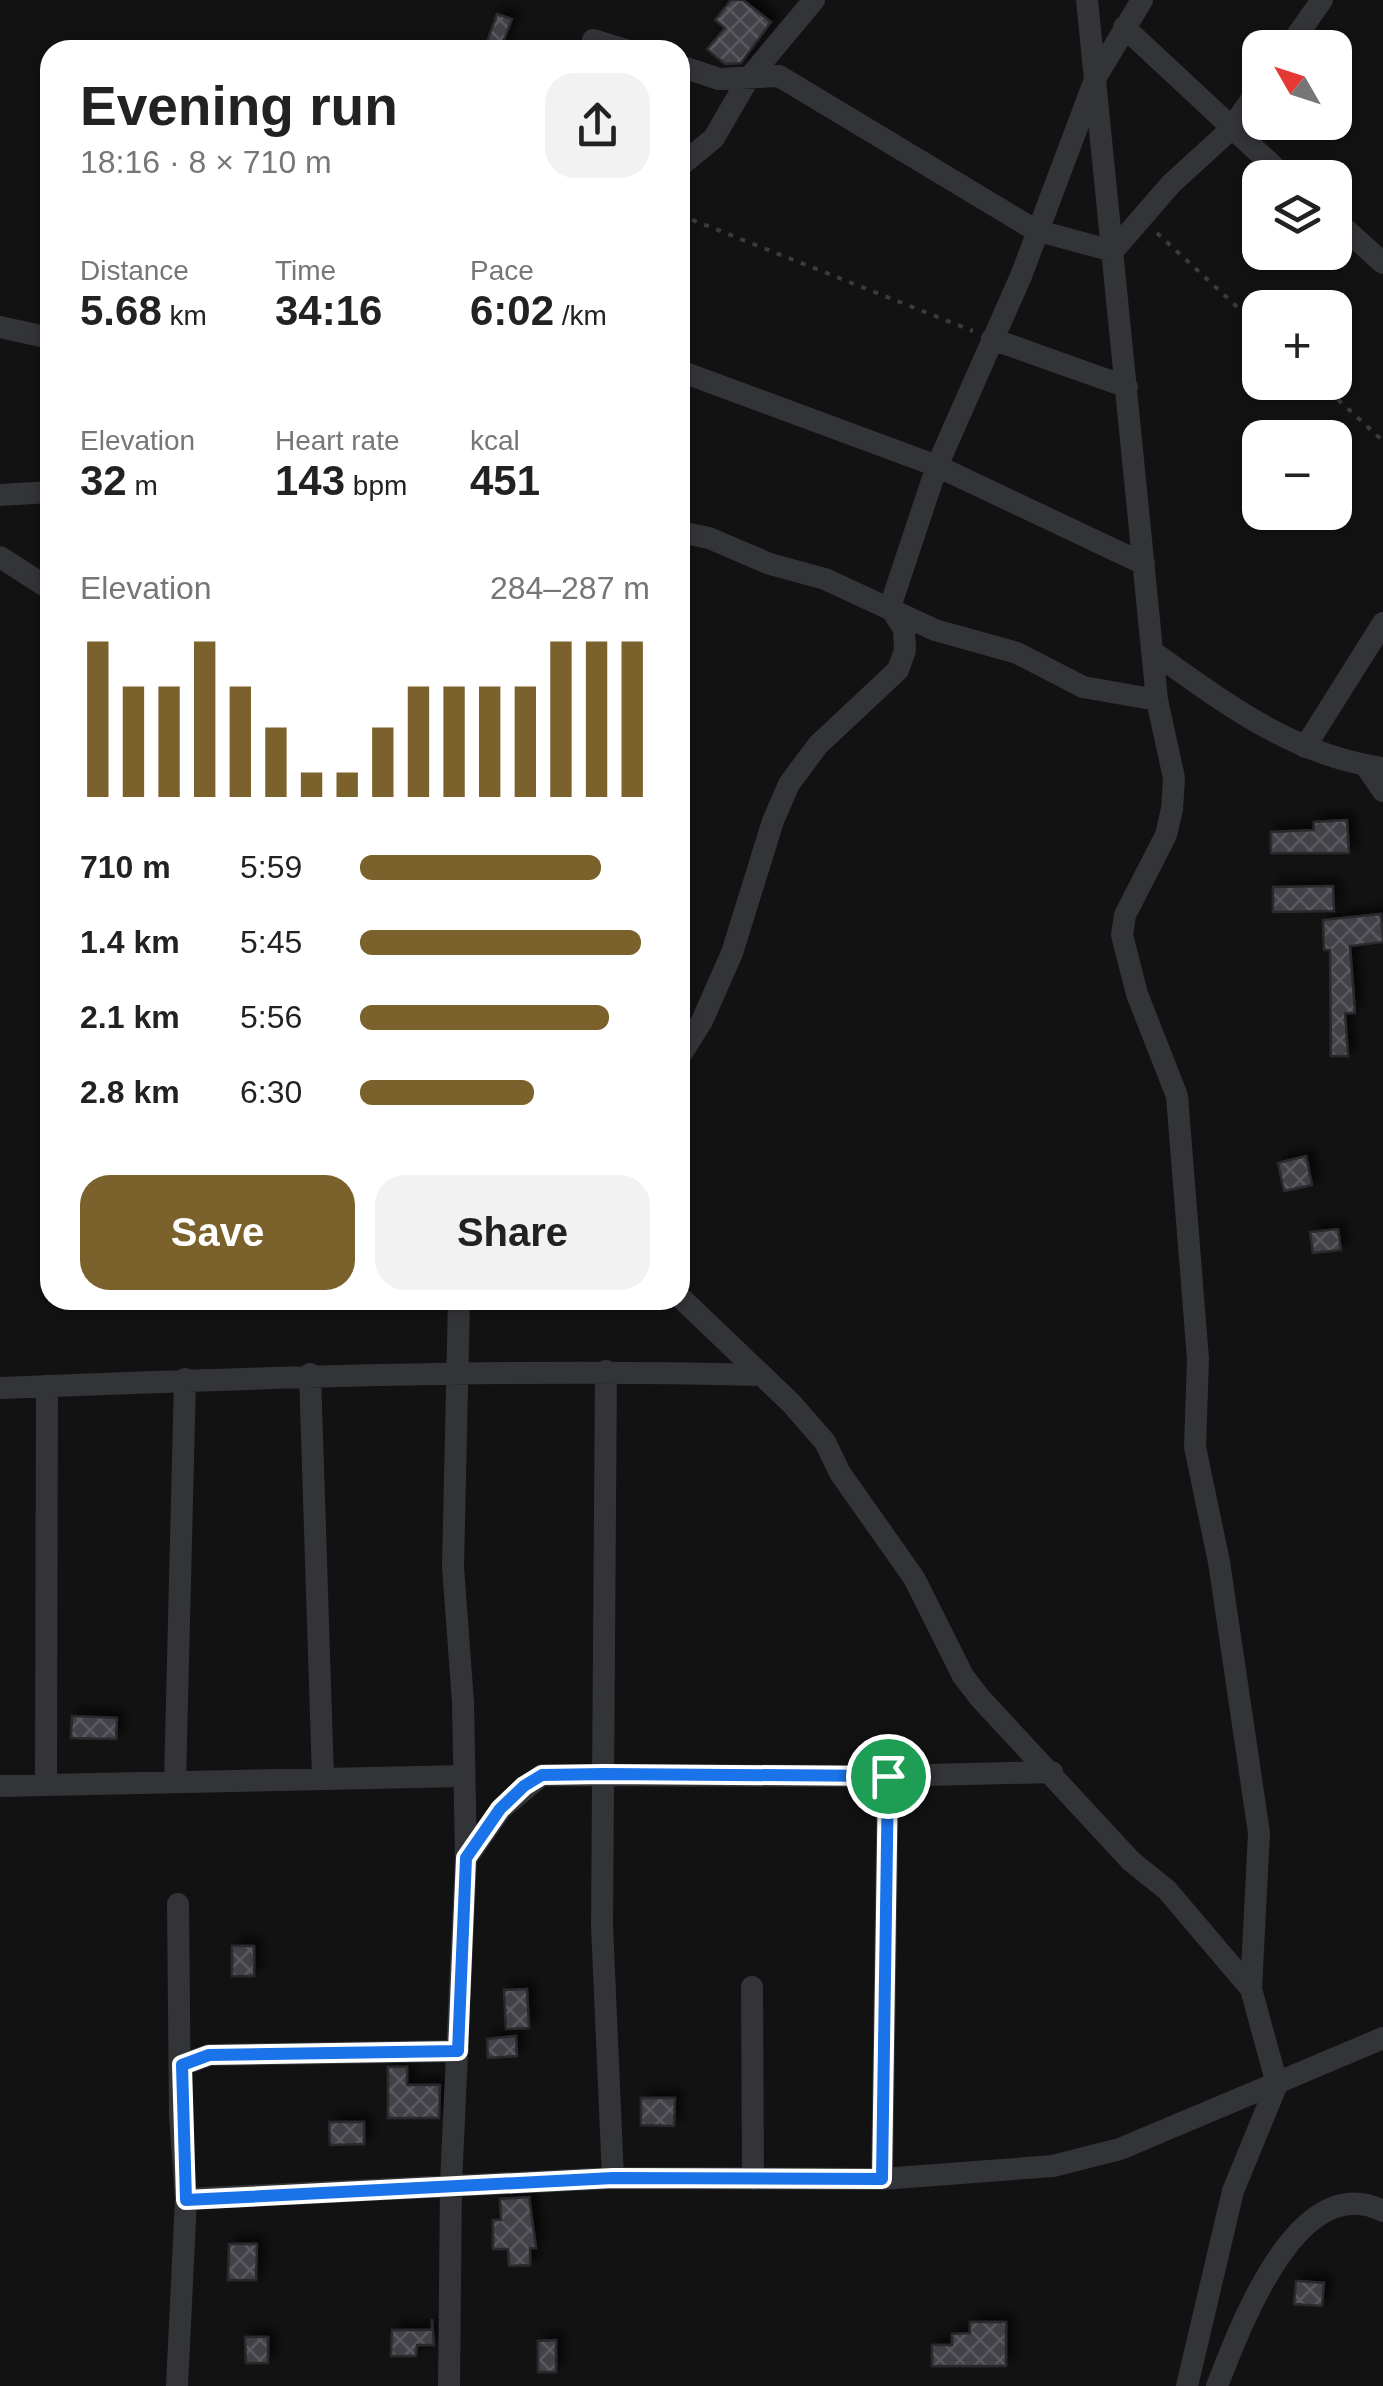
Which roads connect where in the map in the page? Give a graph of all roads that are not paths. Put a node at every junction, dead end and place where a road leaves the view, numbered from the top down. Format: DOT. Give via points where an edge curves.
graph roads {
  1 [pos="814,0"];
  2 [pos="1087,0"];
  3 [pos="1142,0"];
  4 [pos="1322,0"];
  5 [pos="1124,27"];
  6 [pos="1301,30"];
  7 [pos="690,69"];
  8 [pos="1096,78"];
  9 [pos="748,79"];
  10 [pos="1242,113"];
  11 [pos="1230,130"];
  12 [pos="690,158"];
  13 [pos="1265,160"];
  14 [pos="1035,230"];
  15 [pos="1352,235"];
  16 [pos="1113,251"];
  17 [pos="1383,263"];
  18 [pos="0,326"];
  19 [pos="40,336"];
  20 [pos="992,339"];
  21 [pos="690,375"];
  22 [pos="1127,387"];
  23 [pos="937,466"];
  24 [pos="40,492"];
  25 [pos="0,494"];
  26 [pos="690,534"];
  27 [pos="0,557"];
  28 [pos="1144,564"];
  29 [pos="40,583"];
  30 [pos="890,607"];
  31 [pos="1383,623"];
  32 [pos="1153,652"];
  33 [pos="1157,700"];
  34 [pos="1305,747"];
  35 [pos="1374,766"];
  36 [pos="1383,791"];
  37 [pos="690,1040"];
  38 [pos="690,1307"];
  39 [pos="459,1310"];
  40 [pos="606,1371"];
  41 [pos="458,1373"];
  42 [pos="310,1374"];
  43 [pos="758,1375"];
  44 [pos="185,1379"];
  45 [pos="47,1386"];
  46 [pos="0,1388"];
  47 [pos="1052,1772"];
  48 [pos="604,1774"];
  49 [pos="464,1776"];
  50 [pos="888,1776"];
  51 [pos="324,1778"];
  52 [pos="46,1782"];
  53 [pos="174,1782"];
  54 [pos="0,1786"];
  55 [pos="466,1858"];
  56 [pos="178,1904"];
  57 [pos="752,1987"];
  58 [pos="1252,1989"];
  59 [pos="1383,2038"];
  60 [pos="458,2051"];
  61 [pos="182,2065"];
  62 [pos="1277,2084"];
  63 [pos="613,2178"];
  64 [pos="752,2179"];
  65 [pos="882,2179"];
  66 [pos="451,2183"];
  67 [pos="186,2200"];
  68 [pos="1383,2212"];
  69 [pos="177,2386"];
  70 [pos="448,2386"];
  71 [pos="1187,2386"];
  72 [pos="1216,2386"];
  1 -- 9 [label="street"];
  2 -- 8 [label="street"];
  3 -- 5 [label="street"];
  4 -- 6 [label="street"];
  5 -- 8 [label="street"];
  5 -- 11 [label="street"];
  7 -- 9 [label="street"];
  8 -- 14 [label="street"];
  8 -- 16 [label="street"];
  9 -- 12 [label="street" via="714,138"];
  9 -- 14 [label="street" via="779,76 792,82"];
  10 -- 11 [label="street"];
  11 -- 13 [label="street"];
  11 -- 16 [label="street"];
  14 -- 16 [label="street"];
  14 -- 20 [label="street"];
  15 -- 17 [label="street"];
  16 -- 22 [label="street"];
  18 -- 19 [label="street"];
  20 -- 22 [label="street"];
  20 -- 23 [label="street"];
  21 -- 23 [label="street"];
  22 -- 28 [label="street"];
  23 -- 28 [label="street"];
  23 -- 30 [label="street"];
  24 -- 25 [label="street"];
  26 -- 30 [label="street"];
  27 -- 29 [label="street"];
  28 -- 32 [label="street"];
  30 -- 33 [label="street" via="1084,687"];
  30 -- 37 [label="street" via="904,629 898,670 818,745 790,784 732,953"];
  31 -- 34 [label="street"];
  32 -- 33 [label="street"];
  32 -- 34 [label="street" via="1260,728"];
  33 -- 58 [label="street" via="1174,778 1172,810 1122,935 1136,994 1177,1096 1198,1358 1195,1446 1259,1832"];
  34 -- 35 [label="street"];
  35 -- 36 [label="street"];
  38 -- 43 [label="street"];
  39 -- 41 [label="street"];
  40 -- 41 [label="street"];
  40 -- 43 [label="street"];
  40 -- 48 [label="street"];
  41 -- 42 [label="street"];
  41 -- 49 [label="street" via="453,1567"];
  42 -- 44 [label="street"];
  42 -- 51 [label="street"];
  43 -- 47 [label="street" via="825,1442 914,1578 963,1676"];
  44 -- 45 [label="street"];
  44 -- 53 [label="street"];
  45 -- 46 [label="street"];
  45 -- 52 [label="street"];
  47 -- 50 [label="street"];
  47 -- 58 [label="street"];
  48 -- 50 [label="street"];
  48 -- 55 [label="street" via="542,1775 500,1809"];
  48 -- 63 [label="street" via="602,1943"];
  49 -- 51 [label="street"];
  49 -- 55 [label="street"];
  50 -- 65 [label="street"];
  51 -- 53 [label="street"];
  52 -- 53 [label="street"];
  52 -- 54 [label="street"];
  55 -- 60 [label="street"];
  56 -- 61 [label="street"];
  57 -- 64 [label="street"];
  58 -- 62 [label="street"];
  59 -- 62 [label="street"];
  60 -- 61 [label="street" via="209,2055"];
  60 -- 66 [label="street"];
  61 -- 67 [label="street"];
  62 -- 65 [label="street" via="1120,2149 1053,2166"];
  62 -- 71 [label="street" via="1233,2191"];
  63 -- 64 [label="street"];
  63 -- 66 [label="street"];
  64 -- 65 [label="street"];
  66 -- 67 [label="street"];
  66 -- 70 [label="street"];
  67 -- 69 [label="street"];
  68 -- 72 [label="street" via="1366,2203 1340,2203 1284,2249 1248,2306"];
}
